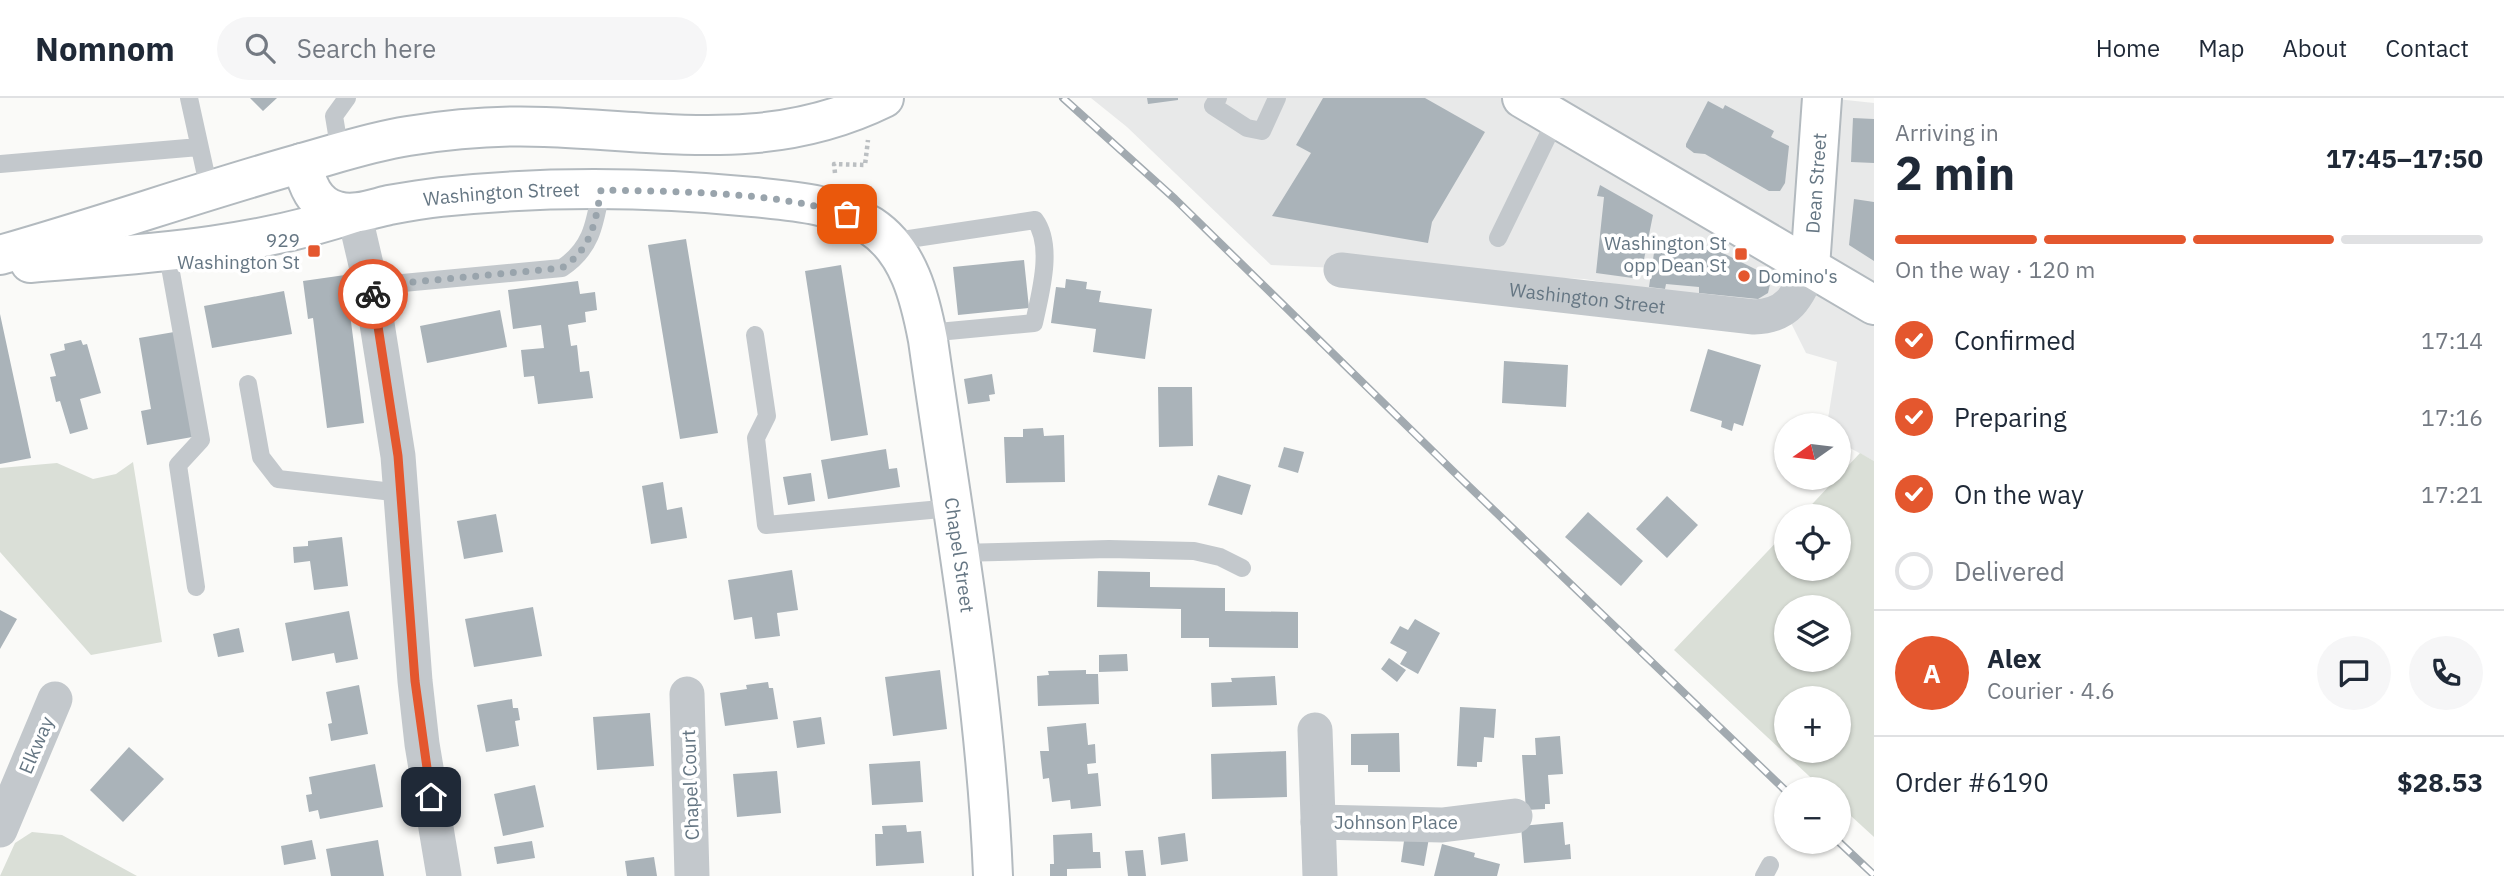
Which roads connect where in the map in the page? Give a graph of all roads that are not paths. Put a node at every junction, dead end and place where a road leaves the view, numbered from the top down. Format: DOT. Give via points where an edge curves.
graph roads {
  1 [pos="346,98"];
  2 [pos="884,98"];
  3 [pos="1218,98"];
  4 [pos="1277,98"];
  5 [pos="1522,98"];
  6 [pos="1822,98"];
  7 [pos="194,102"];
  8 [pos="1556,117"];
  9 [pos="199,147"];
  10 [pos="340,152"];
  11 [pos="302,163"];
  12 [pos="0,164"];
  13 [pos="209,189"];
  14 [pos="601,190"];
  15 [pos="354,213"];
  16 [pos="1498,238"];
  17 [pos="889,242"];
  18 [pos="167,250"];
  19 [pos="0,255"];
  20 [pos="0,266"];
  21 [pos="1810,267"];
  22 [pos="1341,270"];
  23 [pos="371,286"];
  24 [pos="1874,305"];
  25 [pos="927,333"];
  26 [pos="755,335"];
  27 [pos="248,384"];
  28 [pos="401,493"];
  29 [pos="952,508"];
  30 [pos="959,553"];
  31 [pos="1242,568"];
  32 [pos="196,587"];
  33 [pos="687,694"];
  34 [pos="55,699"];
  35 [pos="1315,730"];
  36 [pos="1515,816"];
  37 [pos="1318,822"];
  38 [pos="0,830"];
  39 [pos="444,876"];
  40 [pos="692,876"];
  41 [pos="993,876"];
  42 [pos="1320,876"];
  1 -- 10 [label="lane" via="334,116"];
  2 -- 10 [label="main road" via="822,123 756,135 493,128 407,136"];
  3 -- 4 [label="lane" via="1213,106 1247,128 1262,131"];
  5 -- 8 [label="main road"];
  6 -- 21 [label="main road, Dean Street"];
  7 -- 9 [label="lane"];
  8 -- 16 [label="lane"];
  8 -- 21 [label="main road"];
  9 -- 12 [label="lane"];
  9 -- 13 [label="lane"];
  10 -- 11 [label="main road"];
  11 -- 13 [label="main road"];
  11 -- 15 [label="main road, Washington Street" via="313,195 338,212"];
  13 -- 19 [label="main road"];
  14 -- 15 [label="main road, Washington Street" via="440,197"];
  14 -- 17 [label="main road, Washington Street" via="727,195 818,206 847,214"];
  14 -- 23 [label="lane" via="594,227 578,258 562,268"];
  15 -- 18 [label="main road" via="290,232"];
  15 -- 23 [label="street"];
  17 -- 25 [label="main road, Chapel Street" via="914,282"];
  17 -- 25 [label="lane" via="1035,220 1043,231 1044,277 1034,323"];
  18 -- 20 [label="main road"];
  18 -- 32 [label="lane" via="201,440 178,465"];
  21 -- 22 [label="street, Washington Street" via="1784,310 1754,317"];
  21 -- 24 [label="main road"];
  23 -- 28 [label="street"];
  25 -- 29 [label="main road, Chapel Street"];
  26 -- 29 [label="lane" via="767,416 756,439 766,525"];
  27 -- 28 [label="lane" via="261,457 278,479"];
  28 -- 39 [label="street" via="416,693"];
  29 -- 30 [label="main road, Chapel Street"];
  30 -- 31 [label="lane" via="1194,551"];
  30 -- 41 [label="main road, Chapel Street" via="986,763"];
  33 -- 40 [label="street, Chapel Court"];
  34 -- 38 [label="street, Elkway"];
  35 -- 37 [label="street"];
  36 -- 37 [label="street, Johnson Place" via="1442,825"];
  37 -- 42 [label="street"];
}
